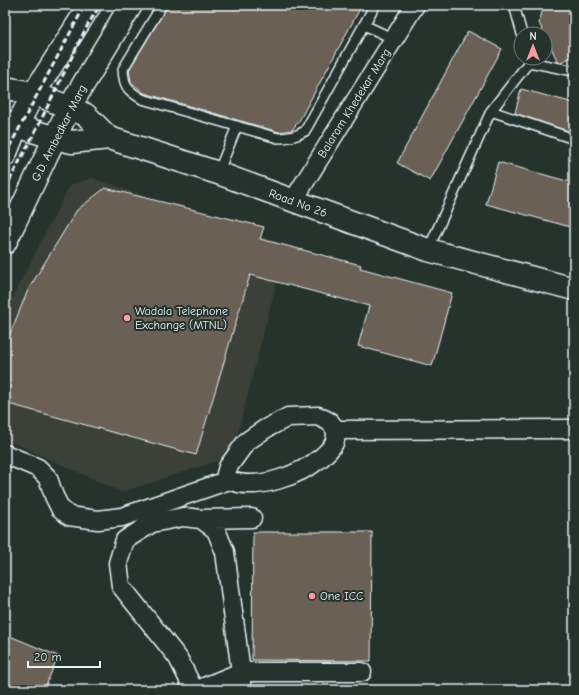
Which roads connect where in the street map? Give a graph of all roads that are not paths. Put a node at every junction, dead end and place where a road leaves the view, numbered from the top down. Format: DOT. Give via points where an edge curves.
graph roads {
  1 [pos="90,5"];
  2 [pos="131,5"];
  3 [pos="162,5"];
  4 [pos="375,5"];
  5 [pos="415,5"];
  6 [pos="514,5"];
  7 [pos="364,25"];
  8 [pos="520,26"];
  9 [pos="394,39"];
  10 [pos="525,66"];
  11 [pos="553,66"];
  12 [pos="574,71"];
  13 [pos="5,88"];
  14 [pos="34,93"];
  15 [pos="69,108"];
  16 [pos="491,111"];
  17 [pos="11,124"];
  18 [pos="237,126"];
  19 [pos="55,138"];
  20 [pos="109,138"];
  21 [pos="574,139"];
  22 [pos="5,155"];
  23 [pos="218,173"];
  24 [pos="293,201"];
  25 [pos="5,244"];
  26 [pos="428,250"];
  27 [pos="574,290"];
  28 [pos="574,429"];
  29 [pos="336,430"];
  30 [pos="5,454"];
  31 [pos="229,480"];
  32 [pos="201,519"];
  33 [pos="216,530"];
  34 [pos="241,672"];
  35 [pos="362,672"];
  36 [pos="196,690"];
  37 [pos="242,690"];
  1 -- 14 [label="street"];
  2 -- 15 [label="street, G.D. Ambedkar Marg"];
  3 -- 18 [label="lane" via="123,69 126,87 142,99"];
  4 -- 7 [label="lane"];
  5 -- 9 [label="street, Balaram Khedekar Marg"];
  6 -- 8 [label="lane"];
  7 -- 9 [label="lane"];
  7 -- 18 [label="lane" via="305,131 298,136 278,138"];
  9 -- 24 [label="street, Balaram Khedekar Marg"];
  10 -- 16 [label="lane"];
  11 -- 12 [label="lane"];
  13 -- 14 [label="street, Road No 26"];
  14 -- 15 [label="street, Road No 26"];
  14 -- 17 [label="street"];
  15 -- 19 [label="street, G.D. Ambedkar Marg"];
  15 -- 20 [label="street, Road No 26" via="86,115"];
  16 -- 21 [label="lane"];
  16 -- 26 [label="lane"];
  17 -- 19 [label="street"];
  17 -- 22 [label="street"];
  18 -- 23 [label="lane"];
  19 -- 20 [label="street" via="72,142"];
  19 -- 25 [label="street, G.D. Ambedkar Marg"];
  20 -- 23 [label="street, Road No 26"];
  23 -- 24 [label="street, Road No 26"];
  24 -- 26 [label="street, Road No 26"];
  26 -- 27 [label="street, Road No 26"];
  28 -- 29 [label="street"];
  29 -- 31 [label="street" via="334,443 328,452 289,477 270,482 249,483"];
  29 -- 31 [label="street" via="330,422 318,416 288,417 246,442 228,467 226,474"];
  30 -- 31 [label="street" via="38,468 48,478 60,508 69,516 98,520 122,517"];
  32 -- 33 [label="street"];
  32 -- 33 [label="street" via="253,523"];
  32 -- 36 [label="street" via="183,517 152,523 125,540 118,563 121,586 178,658"];
  33 -- 34 [label="street" via="226,552"];
  34 -- 35 [label="street"];
  34 -- 36 [label="street"];
  34 -- 37 [label="street"];
}
